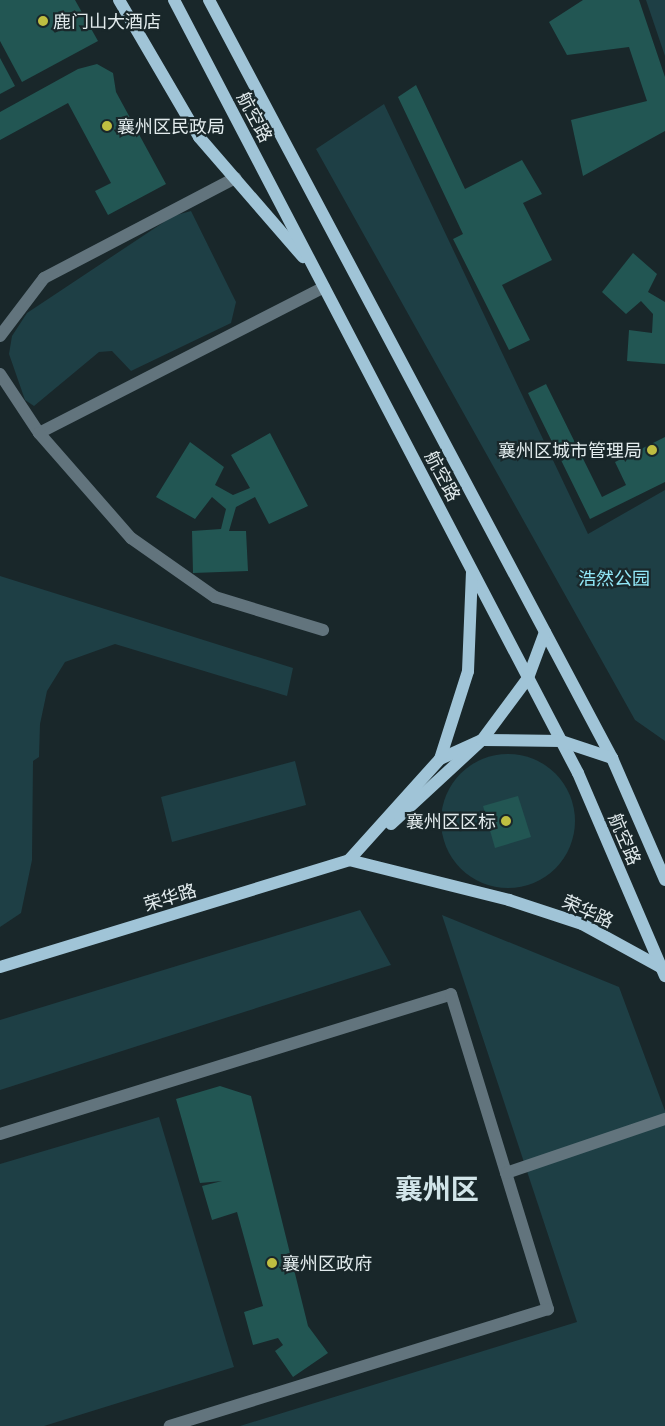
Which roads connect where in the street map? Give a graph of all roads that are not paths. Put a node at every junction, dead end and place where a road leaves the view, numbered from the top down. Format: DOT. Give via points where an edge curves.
graph roads {
  1 [pos="119,0"];
  2 [pos="170,0"];
  3 [pos="174,0"];
  4 [pos="209,0"];
  5 [pos="184,19"];
  6 [pos="235,178"];
  7 [pos="318,275"];
  8 [pos="324,287"];
  9 [pos="0,336"];
  10 [pos="0,374"];
  11 [pos="39,433"];
  12 [pos="472,570"];
  13 [pos="323,630"];
  14 [pos="545,632"];
  15 [pos="528,678"];
  16 [pos="482,740"];
  17 [pos="561,741"];
  18 [pos="612,758"];
  19 [pos="440,759"];
  20 [pos="349,860"];
  21 [pos="665,880"];
  22 [pos="0,967"];
  23 [pos="663,972"];
  24 [pos="665,1119"];
  25 [pos="0,1134"];
  26 [pos="506,1173"];
  27 [pos="170,1426"];
  1 -- 6 [label="main road" via="199,137"];
  2 -- 5 [label="main road"];
  3 -- 5 [label="main road, 航空路"];
  4 -- 14 [label="main road, 航空路"];
  5 -- 7 [label="main road, 航空路"];
  6 -- 7 [label="main road"];
  6 -- 9 [label="lane" via="44,278"];
  7 -- 8 [label="main road, 航空路"];
  8 -- 11 [label="lane"];
  8 -- 12 [label="main road, 航空路"];
  10 -- 11 [label="lane"];
  11 -- 13 [label="lane" via="131,538 215,597"];
  12 -- 15 [label="main road, 航空路"];
  12 -- 19 [label="main road" via="468,671"];
  14 -- 15 [label="main road"];
  14 -- 18 [label="main road, 航空路"];
  15 -- 16 [label="main road"];
  15 -- 17 [label="main road, 航空路"];
  16 -- 17 [label="main road"];
  16 -- 19 [label="main road"];
  16 -- 20 [label="main road"];
  17 -- 18 [label="main road"];
  17 -- 23 [label="main road, 航空路"];
  18 -- 21 [label="main road, 航空路"];
  19 -- 20 [label="main road"];
  20 -- 22 [label="main road, 荣华路"];
  20 -- 23 [label="main road, 荣华路" via="509,900 582,924"];
  24 -- 26 [label="lane"];
  25 -- 26 [label="lane" via="451,994"];
  26 -- 27 [label="lane" via="548,1309"];
}
